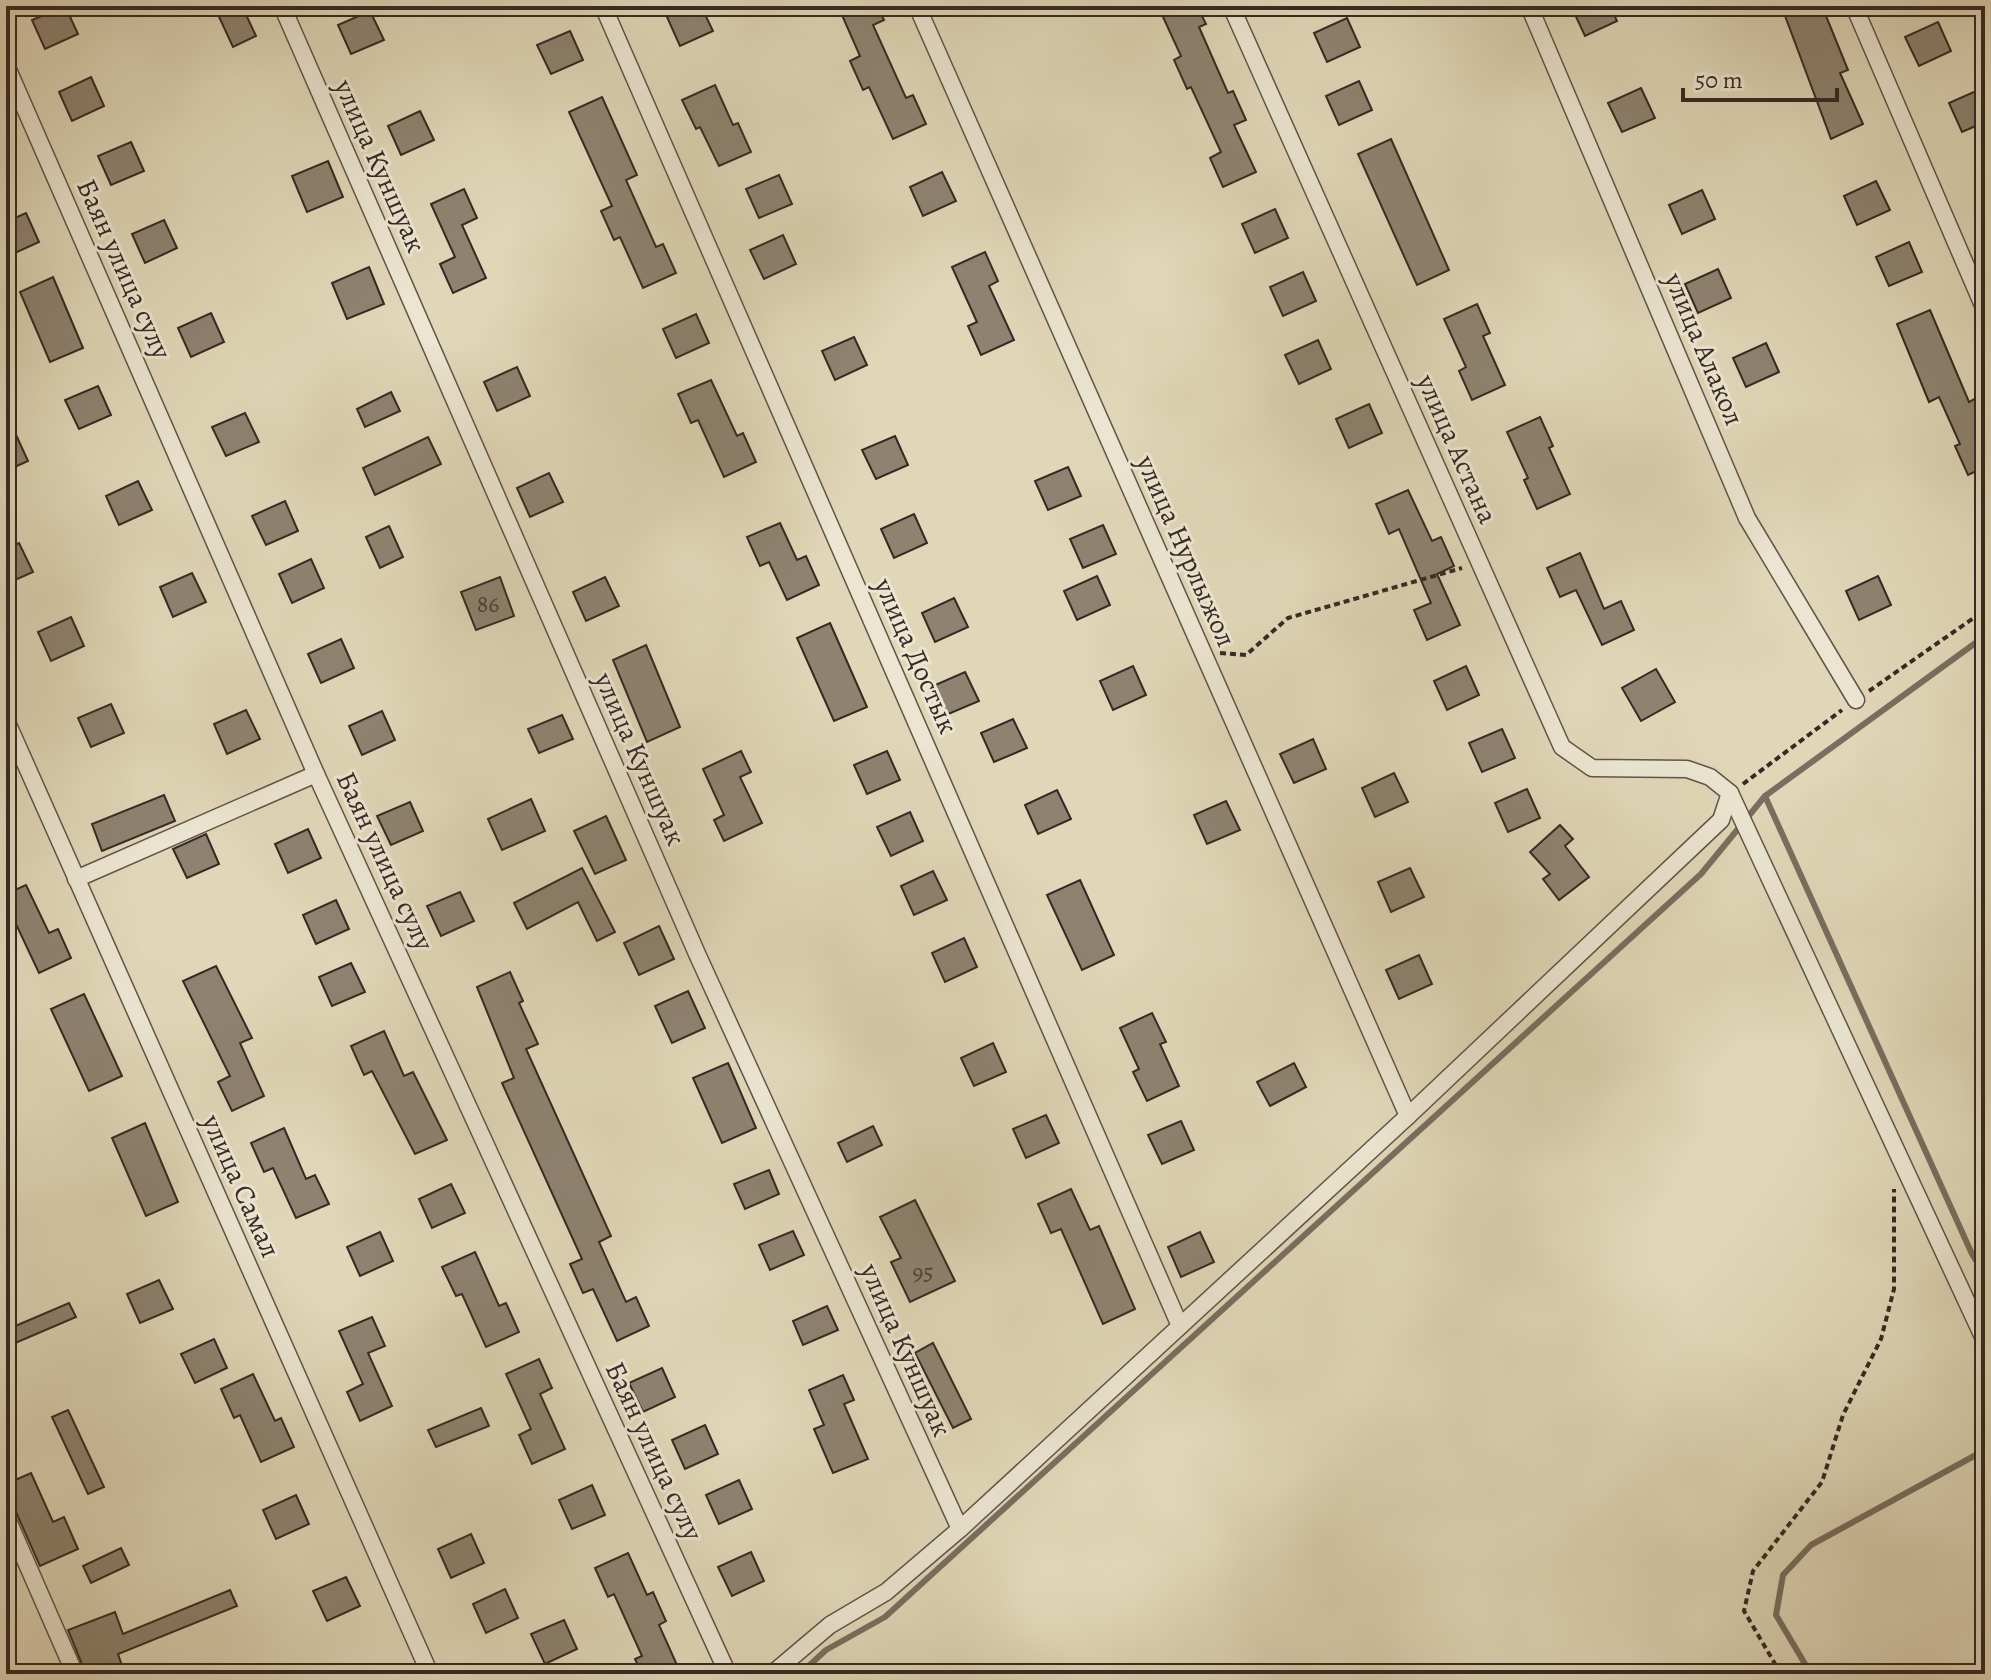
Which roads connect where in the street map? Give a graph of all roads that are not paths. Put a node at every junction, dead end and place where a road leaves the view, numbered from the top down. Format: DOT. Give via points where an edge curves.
graph roads {
  1 [pos="282,6"];
  2 [pos="603,6"];
  3 [pos="917,6"];
  4 [pos="1231,6"];
  5 [pos="1529,6"];
  6 [pos="1854,6"];
  7 [pos="6,65"];
  8 [pos="1985,310"];
  9 [pos="1856,700"];
  10 [pos="6,720"];
  11 [pos="316,774"];
  12 [pos="1730,793"];
  13 [pos="76,879"];
  14 [pos="1408,1116"];
  15 [pos="1180,1326"];
  16 [pos="1985,1341"];
  17 [pos="6,1516"];
  18 [pos="960,1529"];
  19 [pos="75,1674"];
  20 [pos="430,1674"];
  21 [pos="728,1674"];
  22 [pos="772,1674"];
  1 -- 18 [label="street, улица Куншуак" via="698,956"];
  2 -- 15 [label="street, улица Достык"];
  3 -- 14 [label="street, улица Нурлыжол"];
  4 -- 12 [label="street, улица Астана" via="1562,747 1592,768 1687,769 1710,777"];
  5 -- 9 [label="street, улица Алакол" via="1747,518"];
  6 -- 8 [label="street"];
  7 -- 11 [label="street, Баян улица сулу"];
  10 -- 13 [label="street, улица Самал"];
  11 -- 13 [label="street"];
  11 -- 21 [label="street, Баян улица сулу"];
  12 -- 14 [label="street" via="1721,820"];
  12 -- 16 [label="street"];
  13 -- 20 [label="street, улица Самал"];
  14 -- 15 [label="street"];
  15 -- 18 [label="street"];
  17 -- 19 [label="street"];
  18 -- 22 [label="street" via="886,1592 830,1625"];
}
